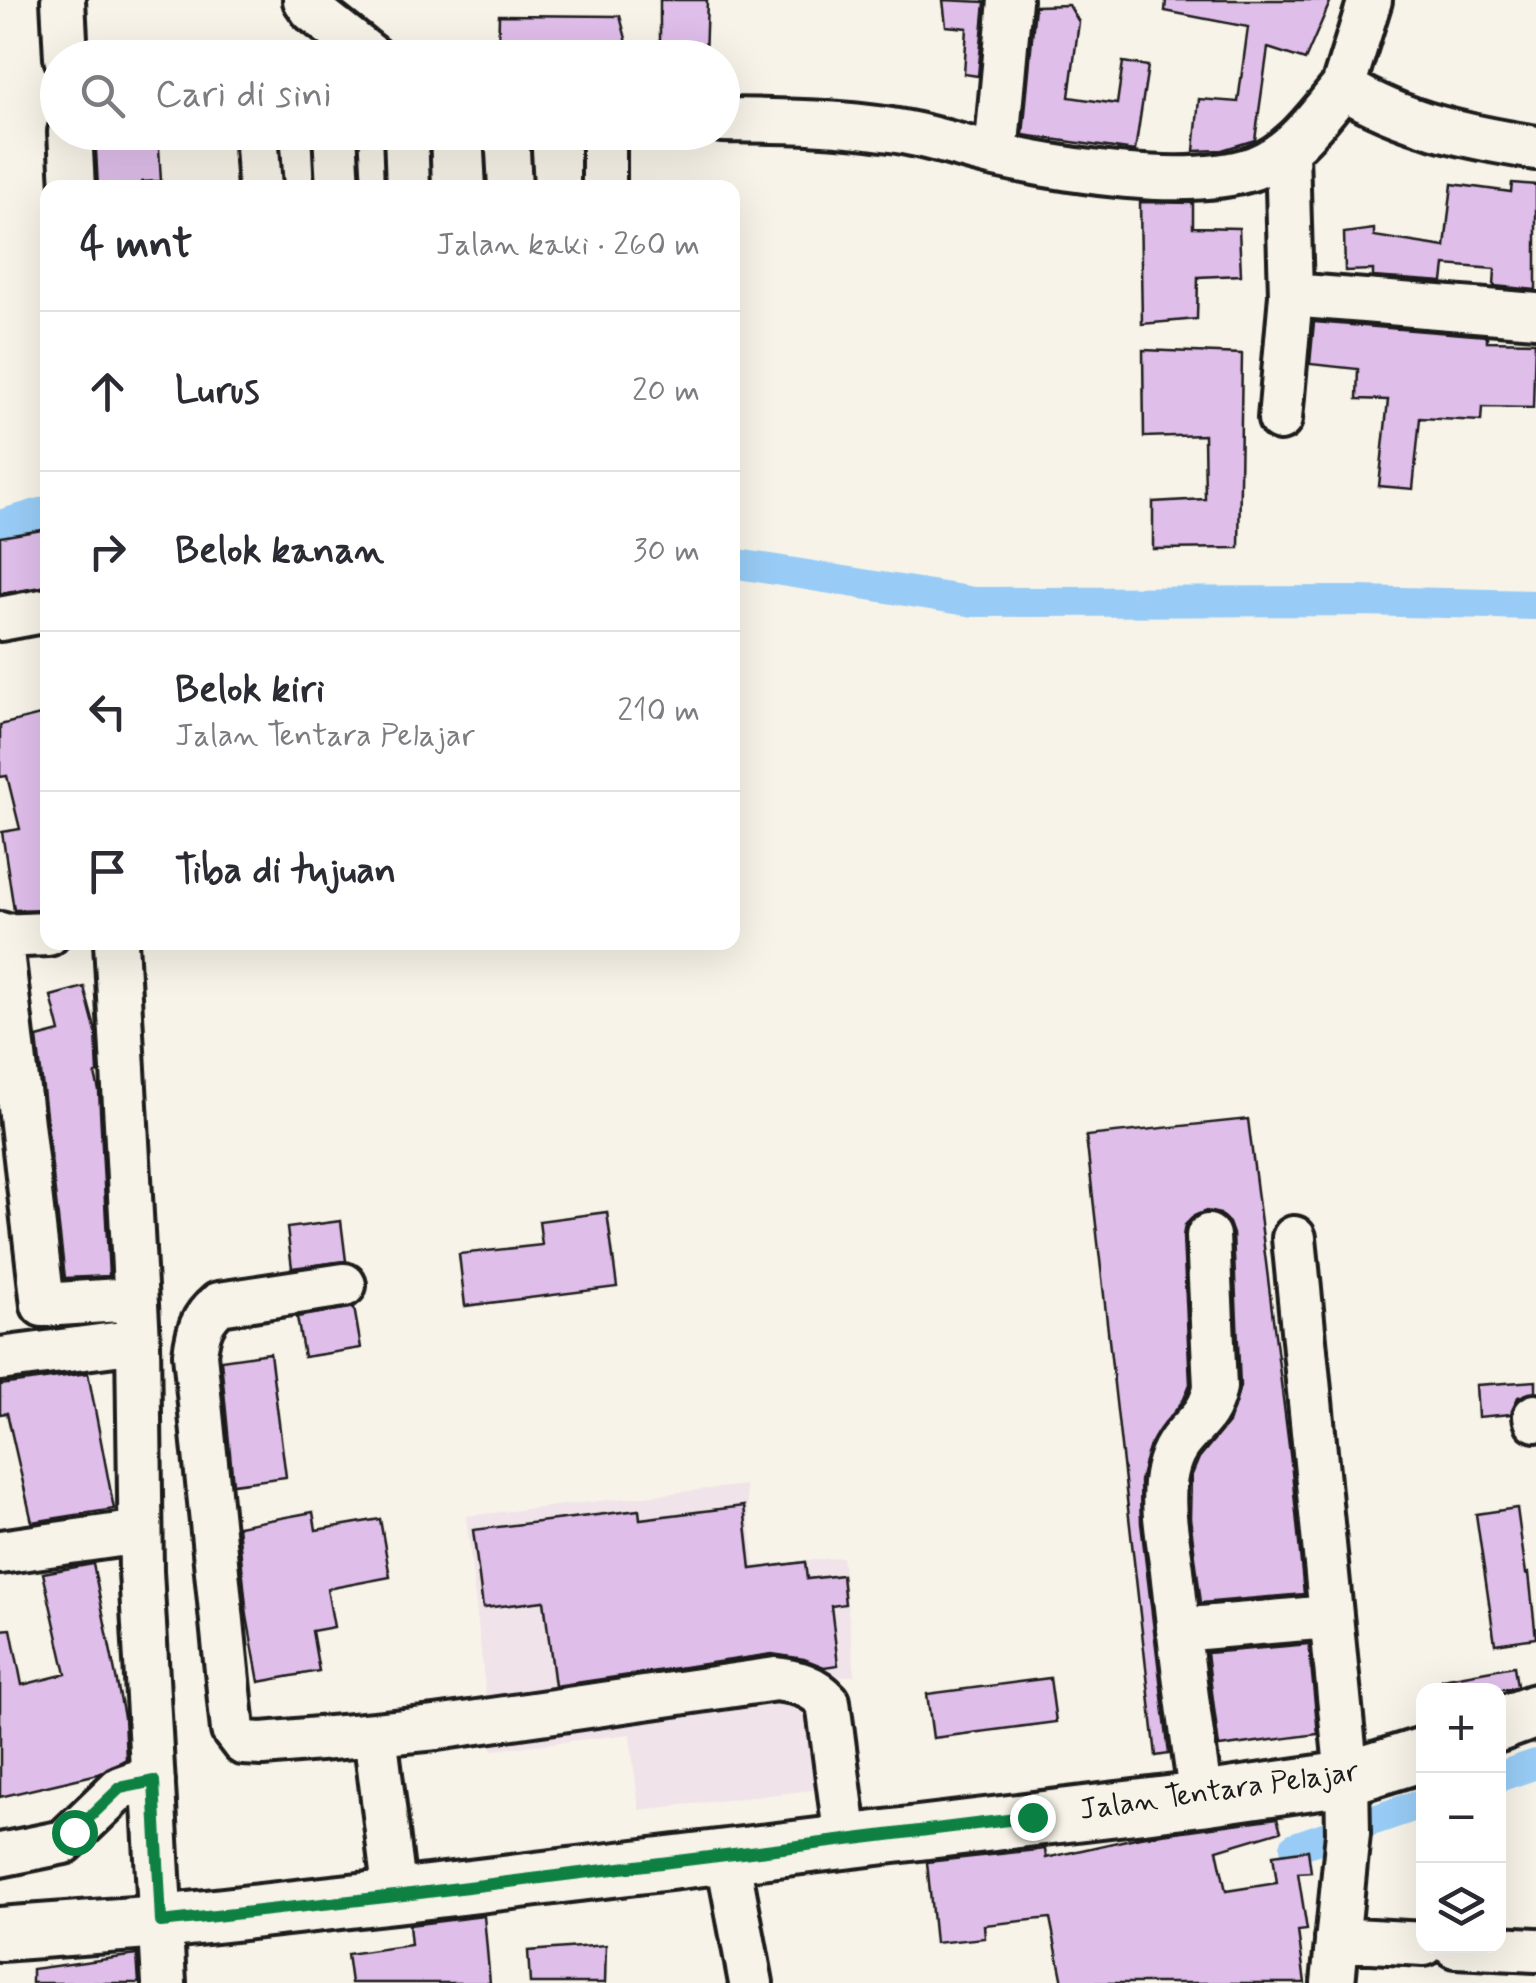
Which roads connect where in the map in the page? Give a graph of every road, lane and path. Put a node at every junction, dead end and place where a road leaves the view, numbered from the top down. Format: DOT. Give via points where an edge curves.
graph roads {
  1 [pos="62,0"];
  2 [pos="306,0"];
  3 [pos="1010,0"];
  4 [pos="1370,0"];
  5 [pos="65,40"];
  6 [pos="350,40"];
  7 [pos="1344,87"];
  8 [pos="740,121"];
  9 [pos="1536,148"];
  10 [pos="71,150"];
  11 [pos="257,150"];
  12 [pos="336,150"];
  13 [pos="407,150"];
  14 [pos="507,150"];
  15 [pos="604,150"];
  16 [pos="1286,152"];
  17 [pos="996,155"];
  18 [pos="73,180"];
  19 [pos="259,180"];
  20 [pos="338,180"];
  21 [pos="408,180"];
  22 [pos="509,180"];
  23 [pos="604,180"];
  24 [pos="1291,295"];
  25 [pos="1536,314"];
  26 [pos="1280,419"];
  27 [pos="40,612"];
  28 [pos="0,619"];
  29 [pos="40,934"];
  30 [pos="0,935"];
  31 [pos="116,950"];
  32 [pos="1208,1236"];
  33 [pos="1294,1238"];
  34 [pos="344,1285"];
  35 [pos="136,1320"];
  36 [pos="0,1359"];
  37 [pos="140,1532"];
  38 [pos="0,1552"];
  39 [pos="1329,1617"];
  40 [pos="1178,1630"];
  41 [pos="1536,1710"];
  42 [pos="1506,1722"];
  43 [pos="375,1734"];
  44 [pos="1416,1760"];
  45 [pos="154,1781"];
  46 [pos="1201,1799"];
  47 [pos="1348,1809"];
  48 [pos="846,1840"];
  49 [pos="0,1855"];
  50 [pos="727,1855"];
  51 [pos="395,1896"];
  52 [pos="161,1922"];
  53 [pos="0,1934"];
  54 [pos="1337,1940"];
  55 [pos="1416,1944"];
  56 [pos="1506,1948"];
  57 [pos="1536,1950"];
  58 [pos="164,1983"];
  59 [pos="751,1983"];
  60 [pos="1333,1983"];
  1 -- 5 [label="street"];
  2 -- 6 [label="street"];
  3 -- 17 [label="street"];
  4 -- 7 [label="street"];
  7 -- 9 [label="street" via="1377,108 1440,130"];
  7 -- 16 [label="street"];
  8 -- 17 [label="street" via="890,129"];
  10 -- 18 [label="street"];
  11 -- 19 [label="street"];
  12 -- 20 [label="street"];
  13 -- 21 [label="street"];
  14 -- 22 [label="street"];
  15 -- 23 [label="street"];
  16 -- 17 [label="street" via="1253,168 1208,177 1076,169"];
  16 -- 24 [label="street"];
  24 -- 25 [label="street"];
  24 -- 26 [label="street"];
  27 -- 28 [label="street"];
  29 -- 30 [label="street"];
  30 -- 35 [label="street" via="42,1305"];
  31 -- 35 [label="street"];
  32 -- 40 [label="street" via="1211,1405 1178,1440 1164,1492"];
  33 -- 39 [label="street"];
  34 -- 43 [label="street" via="219,1304 198,1329 195,1354 233,1730 243,1743 263,1744"];
  35 -- 36 [label="street"];
  35 -- 37 [label="street"];
  37 -- 38 [label="street"];
  37 -- 45 [label="street"];
  39 -- 40 [label="street"];
  39 -- 47 [label="street"];
  40 -- 46 [label="street"];
  41 -- 42 [label="main road"];
  43 -- 48 [label="street" via="776,1679 802,1683 828,1702"];
  43 -- 51 [label="street"];
  44 -- 47 [label="main road, Jalan Tentara Pelajar"];
  45 -- 49 [label="street" via="120,1788 64,1842"];
  45 -- 52 [label="street"];
  46 -- 47 [label="main road, Jalan Tentara Pelajar"];
  46 -- 48 [label="main road, Jalan Tentara Pelajar"];
  47 -- 54 [label="street"];
  48 -- 50 [label="main road, Jalan Tentara Pelajar"];
  50 -- 51 [label="main road, Jalan Tentara Pelajar"];
  50 -- 59 [label="street"];
  51 -- 52 [label="main road, Jalan Tentara Pelajar"];
  52 -- 53 [label="main road, Jalan Tentara Pelajar"];
  52 -- 58 [label="street"];
  54 -- 55 [label="street"];
  54 -- 60 [label="street"];
  56 -- 57 [label="street"];
}
